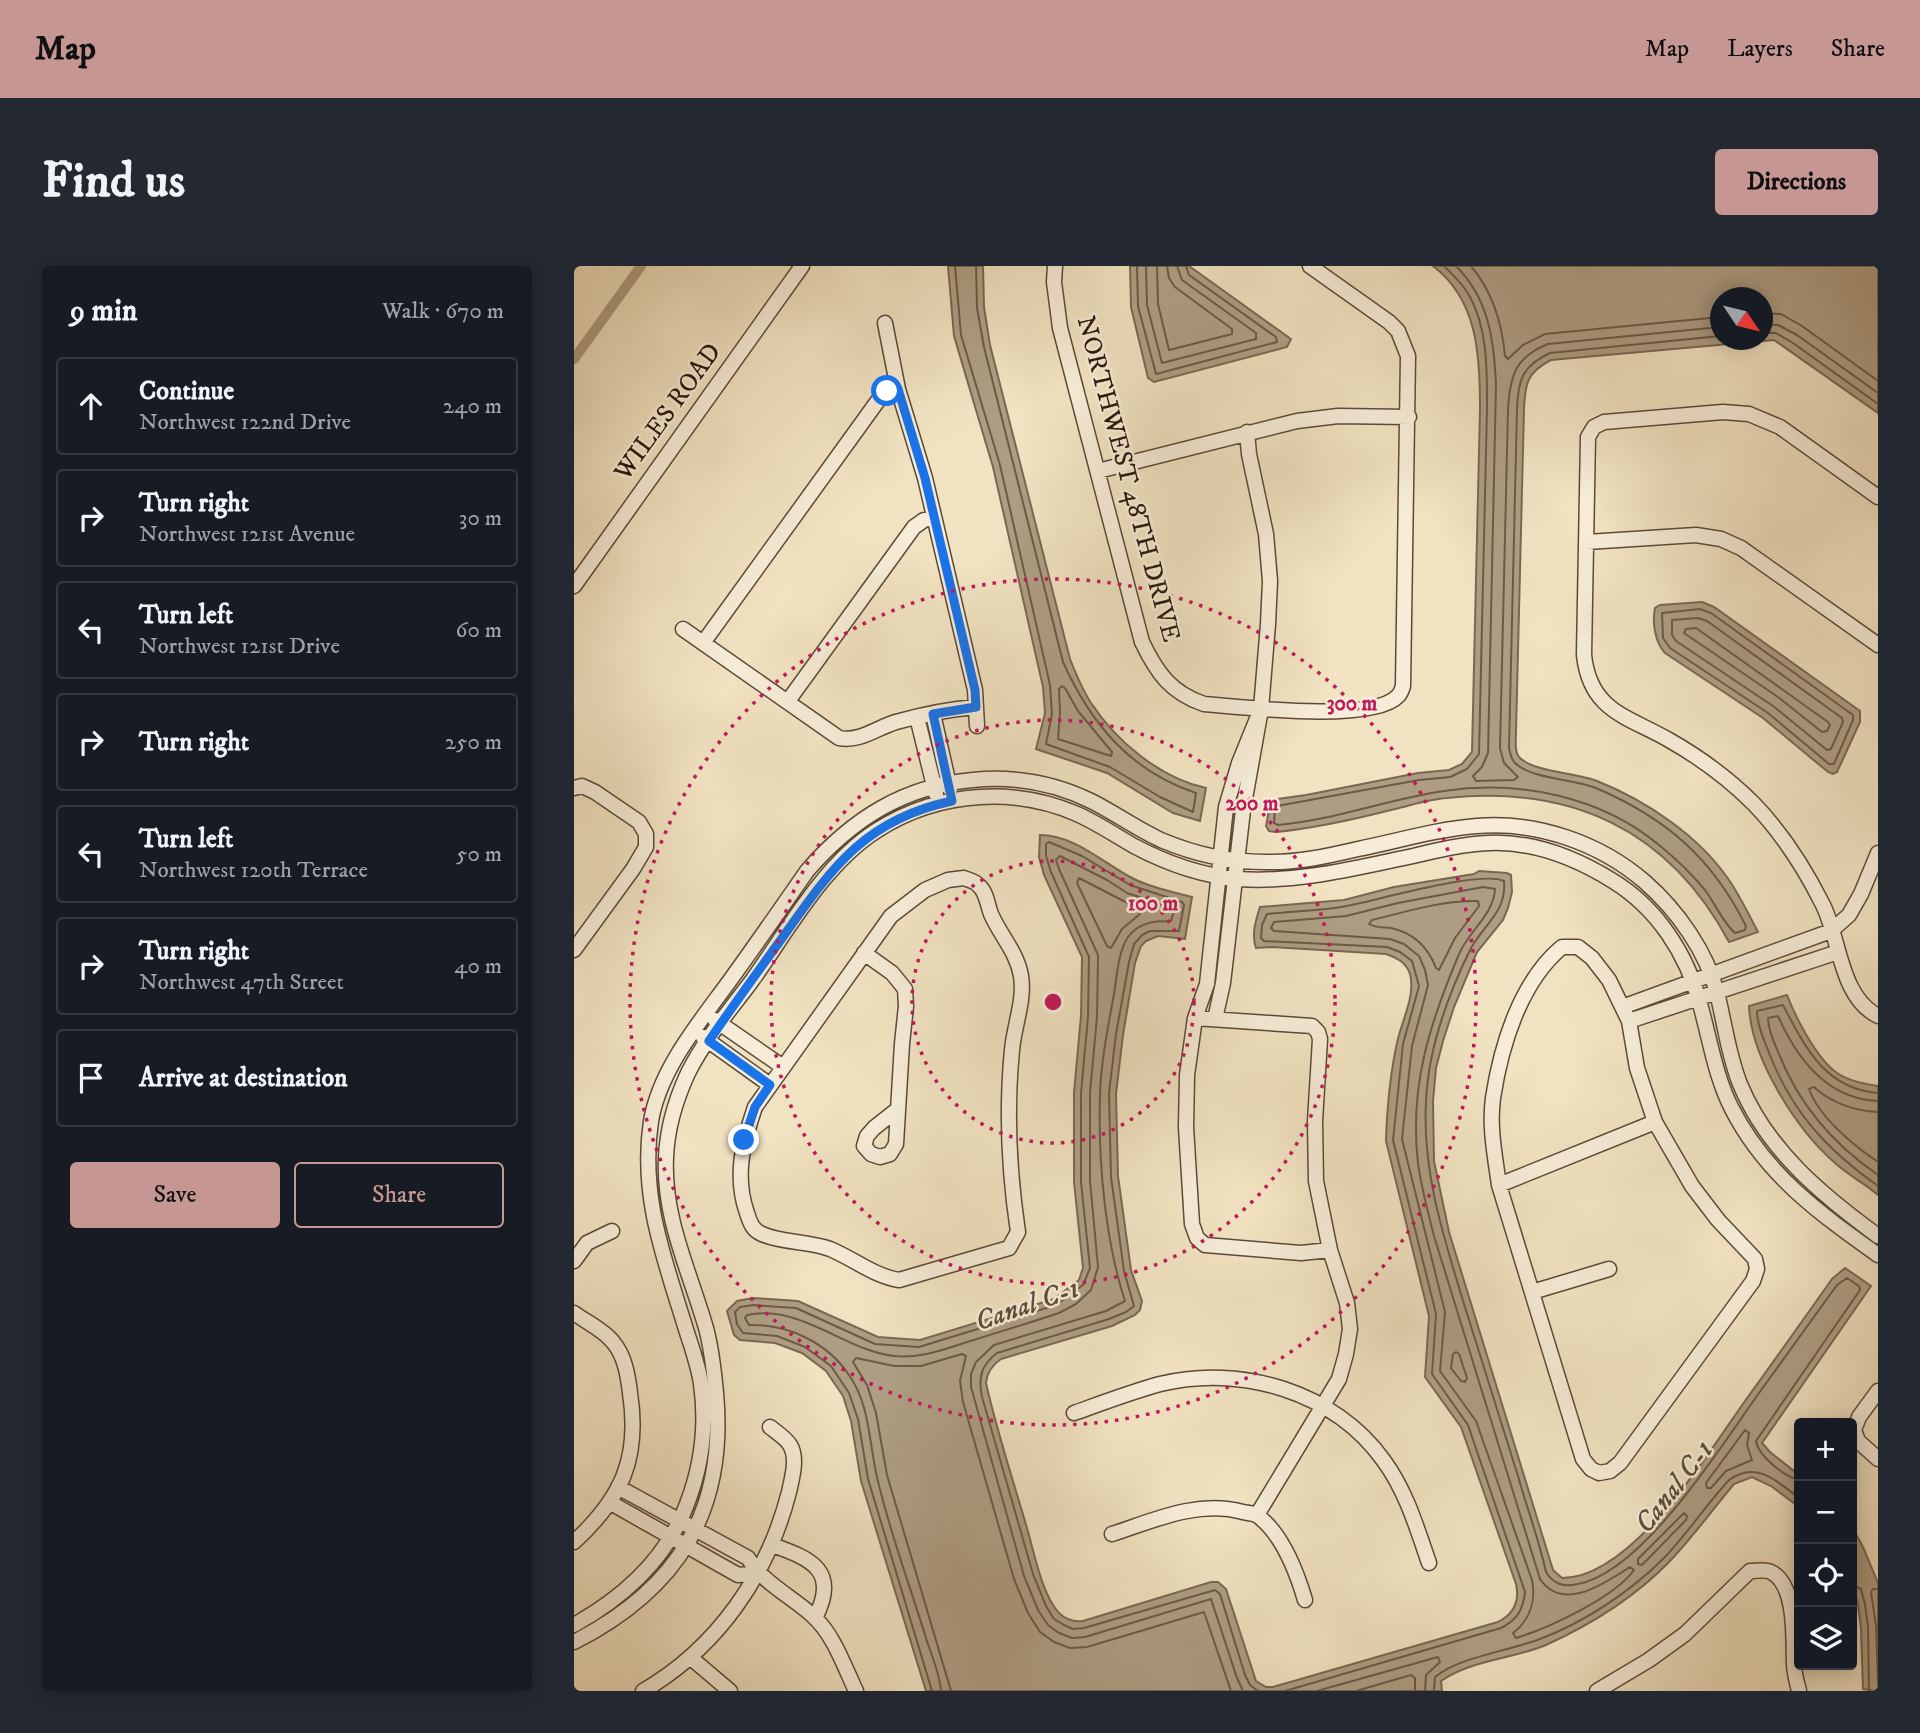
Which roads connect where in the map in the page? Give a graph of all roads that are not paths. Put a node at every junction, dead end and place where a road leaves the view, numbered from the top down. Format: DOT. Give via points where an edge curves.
graph roads {
  1 [pos="802,266"];
  2 [pos="1055,266"];
  3 [pos="1310,266"];
  4 [pos="885,323"];
  5 [pos="898,389"];
  6 [pos="1409,417"];
  7 [pos="1247,432"];
  8 [pos="1098,471"];
  9 [pos="1878,497"];
  10 [pos="933,518"];
  11 [pos="1587,542"];
  12 [pos="574,586"];
  13 [pos="683,629"];
  14 [pos="703,643"];
  15 [pos="1878,645"];
  16 [pos="789,701"];
  17 [pos="976,707"];
  18 [pos="1261,709"];
  19 [pos="933,714"];
  20 [pos="917,717"];
  21 [pos="977,726"];
  22 [pos="949,783"];
  23 [pos="934,786"];
  24 [pos="574,788"];
  25 [pos="946,802"];
  26 [pos="1878,853"];
  27 [pos="1219,858"];
  28 [pos="1238,861"];
  29 [pos="1218,875"];
  30 [pos="1236,879"];
  31 [pos="1831,931"];
  32 [pos="574,950"];
  33 [pos="1838,952"];
  34 [pos="864,953"];
  35 [pos="1770,954"];
  36 [pos="1778,972"];
  37 [pos="1711,975"];
  38 [pos="1693,982"];
  39 [pos="1717,993"];
  40 [pos="1699,999"];
  41 [pos="1622,1007"];
  42 [pos="706,1014"];
  43 [pos="1878,1016"];
  44 [pos="1195,1018"];
  45 [pos="1215,1019"];
  46 [pos="1629,1021"];
  47 [pos="720,1024"];
  48 [pos="694,1030"];
  49 [pos="709,1041"];
  50 [pos="783,1067"];
  51 [pos="770,1085"];
  52 [pos="898,1109"];
  53 [pos="1655,1122"];
  54 [pos="1499,1185"];
  55 [pos="612,1231"];
  56 [pos="1878,1236"];
  57 [pos="1330,1250"];
  58 [pos="1878,1255"];
  59 [pos="574,1261"];
  60 [pos="1609,1269"];
  61 [pos="1532,1292"];
  62 [pos="574,1313"];
  63 [pos="1878,1391"];
  64 [pos="1324,1406"];
  65 [pos="1074,1413"];
  66 [pos="770,1427"];
  67 [pos="1878,1458"];
  68 [pos="618,1488"];
  69 [pos="611,1503"];
  70 [pos="1257,1515"];
  71 [pos="681,1521"];
  72 [pos="696,1529"];
  73 [pos="1112,1534"];
  74 [pos="672,1538"];
  75 [pos="574,1542"];
  76 [pos="772,1545"];
  77 [pos="687,1546"];
  78 [pos="1429,1563"];
  79 [pos="757,1573"];
  80 [pos="1305,1600"];
  81 [pos="815,1618"];
  82 [pos="574,1625"];
  83 [pos="574,1642"];
  84 [pos="691,1658"];
  85 [pos="643,1691"];
  86 [pos="730,1691"];
  87 [pos="856,1691"];
  88 [pos="1597,1691"];
  89 [pos="1798,1691"];
  1 -- 12 [label="street, WILES ROAD"];
  2 -- 8 [label="street, NORTHWEST 48TH DRIVE" via="1060,328"];
  3 -- 6 [label="street" via="1398,331 1408,356"];
  4 -- 5 [label="street"];
  5 -- 10 [label="street"];
  5 -- 14 [label="street" via="887,391 877,402"];
  6 -- 7 [label="street" via="1338,416"];
  6 -- 18 [label="street, NORTHWEST 48TH DRIVE" via="1403,686 1398,696 1387,703 1340,713"];
  7 -- 8 [label="street"];
  7 -- 18 [label="street" via="1270,581"];
  8 -- 18 [label="street, NORTHWEST 48TH DRIVE" via="1142,642 1155,668 1188,699"];
  9 -- 11 [label="street" via="1780,427 1749,414 1604,422 1594,427 1588,438"];
  10 -- 16 [label="street" via="914,527"];
  10 -- 17 [label="street"];
  11 -- 15 [label="street" via="1696,535 1721,539 1741,548"];
  11 -- 31 [label="street" via="1584,656 1591,685 1615,713 1699,758 1754,804 1800,863 1825,908"];
  13 -- 14 [label="street"];
  14 -- 16 [label="street"];
  16 -- 20 [label="street" via="848,740"];
  17 -- 19 [label="street"];
  17 -- 21 [label="street"];
  18 -- 27 [label="street" via="1226,807"];
  18 -- 28 [label="street"];
  19 -- 20 [label="street"];
  19 -- 22 [label="street"];
  20 -- 23 [label="street"];
  22 -- 23 [label="street"];
  22 -- 25 [label="street"];
  22 -- 27 [label="street" via="1008,778 1049,786 1093,803 1161,840"];
  23 -- 25 [label="street"];
  23 -- 42 [label="street" via="868,816 838,838 807,871"];
  24 -- 32 [label="street" via="595,792 639,822 646,834 646,847"];
  25 -- 29 [label="street" via="1004,797 1061,807 1156,857"];
  25 -- 47 [label="street" via="877,830 840,860"];
  26 -- 31 [label="street" via="1849,915"];
  27 -- 28 [label="street"];
  27 -- 29 [label="street"];
  28 -- 30 [label="street"];
  28 -- 37 [label="street" via="1319,858 1449,829 1535,829 1602,853 1645,882 1683,924"];
  29 -- 30 [label="street"];
  29 -- 44 [label="street" via="1207,984"];
  30 -- 38 [label="street" via="1326,874 1491,842 1547,849 1597,872 1641,902 1676,944"];
  30 -- 45 [label="street"];
  31 -- 33 [label="street"];
  31 -- 35 [label="street"];
  33 -- 36 [label="street"];
  33 -- 43 [label="street" via="1855,996"];
  34 -- 50 [label="street"];
  34 -- 51 [label="street" via="891,916 925,890 964,878 978,884 986,895 1021,978 1009,1103 1015,1240 1009,1248 900,1280 886,1278 830,1249 756,1231 743,1202 740,1171 755,1107"];
  34 -- 52 [label="street" via="892,972 905,989"];
  35 -- 36 [label="street"];
  35 -- 37 [label="street"];
  36 -- 39 [label="street"];
  37 -- 38 [label="street"];
  37 -- 39 [label="street"];
  38 -- 40 [label="street"];
  38 -- 41 [label="street"];
  39 -- 40 [label="street"];
  39 -- 56 [label="street" via="1732,1063 1762,1127 1793,1167"];
  40 -- 46 [label="street"];
  40 -- 58 [label="street" via="1717,1073 1747,1135 1791,1190"];
  41 -- 46 [label="street"];
  41 -- 54 [label="street" via="1609,980 1578,947 1562,947 1548,959 1527,990 1501,1063 1493,1100 1492,1140"];
  42 -- 47 [label="street"];
  42 -- 48 [label="street"];
  44 -- 45 [label="street"];
  44 -- 57 [label="street" via="1186,1127 1192,1224 1197,1238 1206,1245 1244,1250"];
  45 -- 57 [label="street" via="1312,1026 1318,1032 1316,1181"];
  46 -- 53 [label="street" via="1637,1068"];
  47 -- 49 [label="street"];
  47 -- 50 [label="street"];
  48 -- 49 [label="street"];
  48 -- 71 [label="street" via="662,1089 652,1117 647,1157 658,1239 701,1385 702,1451"];
  49 -- 51 [label="street"];
  49 -- 72 [label="street" via="688,1073 675,1105 666,1158 672,1222 712,1356 719,1430 715,1472"];
  50 -- 51 [label="street"];
  53 -- 54 [label="street"];
  53 -- 61 [label="street" via="1692,1186 1755,1259 1757,1269 1753,1282 1610,1471 1600,1473 1583,1459"];
  54 -- 61 [label="street"];
  55 -- 59 [label="street" via="587,1243"];
  57 -- 64 [label="street" via="1350,1329 1339,1379"];
  60 -- 61 [label="street"];
  62 -- 68 [label="street" via="612,1340 628,1378 633,1440"];
  63 -- 67 [label="street" via="1854,1430 1858,1441"];
  64 -- 65 [label="street" via="1269,1384 1217,1377 1161,1384"];
  64 -- 70 [label="street"];
  64 -- 78 [label="street" via="1356,1429 1384,1460 1401,1488"];
  66 -- 76 [label="street" via="794,1454 793,1474"];
  68 -- 69 [label="street"];
  68 -- 71 [label="street"];
  69 -- 74 [label="street"];
  69 -- 75 [label="street"];
  70 -- 73 [label="street" via="1210,1507"];
  70 -- 80 [label="street" via="1281,1543"];
  71 -- 72 [label="street"];
  71 -- 74 [label="street"];
  72 -- 77 [label="street"];
  72 -- 79 [label="street" via="748,1558"];
  74 -- 77 [label="street"];
  74 -- 82 [label="street" via="643,1574"];
  76 -- 79 [label="street"];
  76 -- 81 [label="street" via="811,1561 821,1572 824,1602"];
  77 -- 79 [label="street" via="738,1575"];
  77 -- 83 [label="street" via="639,1600"];
  79 -- 81 [label="street"];
  79 -- 84 [label="street" via="736,1608"];
  81 -- 87 [label="street"];
  84 -- 85 [label="street"];
  84 -- 86 [label="street"];
  88 -- 89 [label="street" via="1685,1634 1750,1571 1761,1570 1780,1581 1790,1604"];
}
